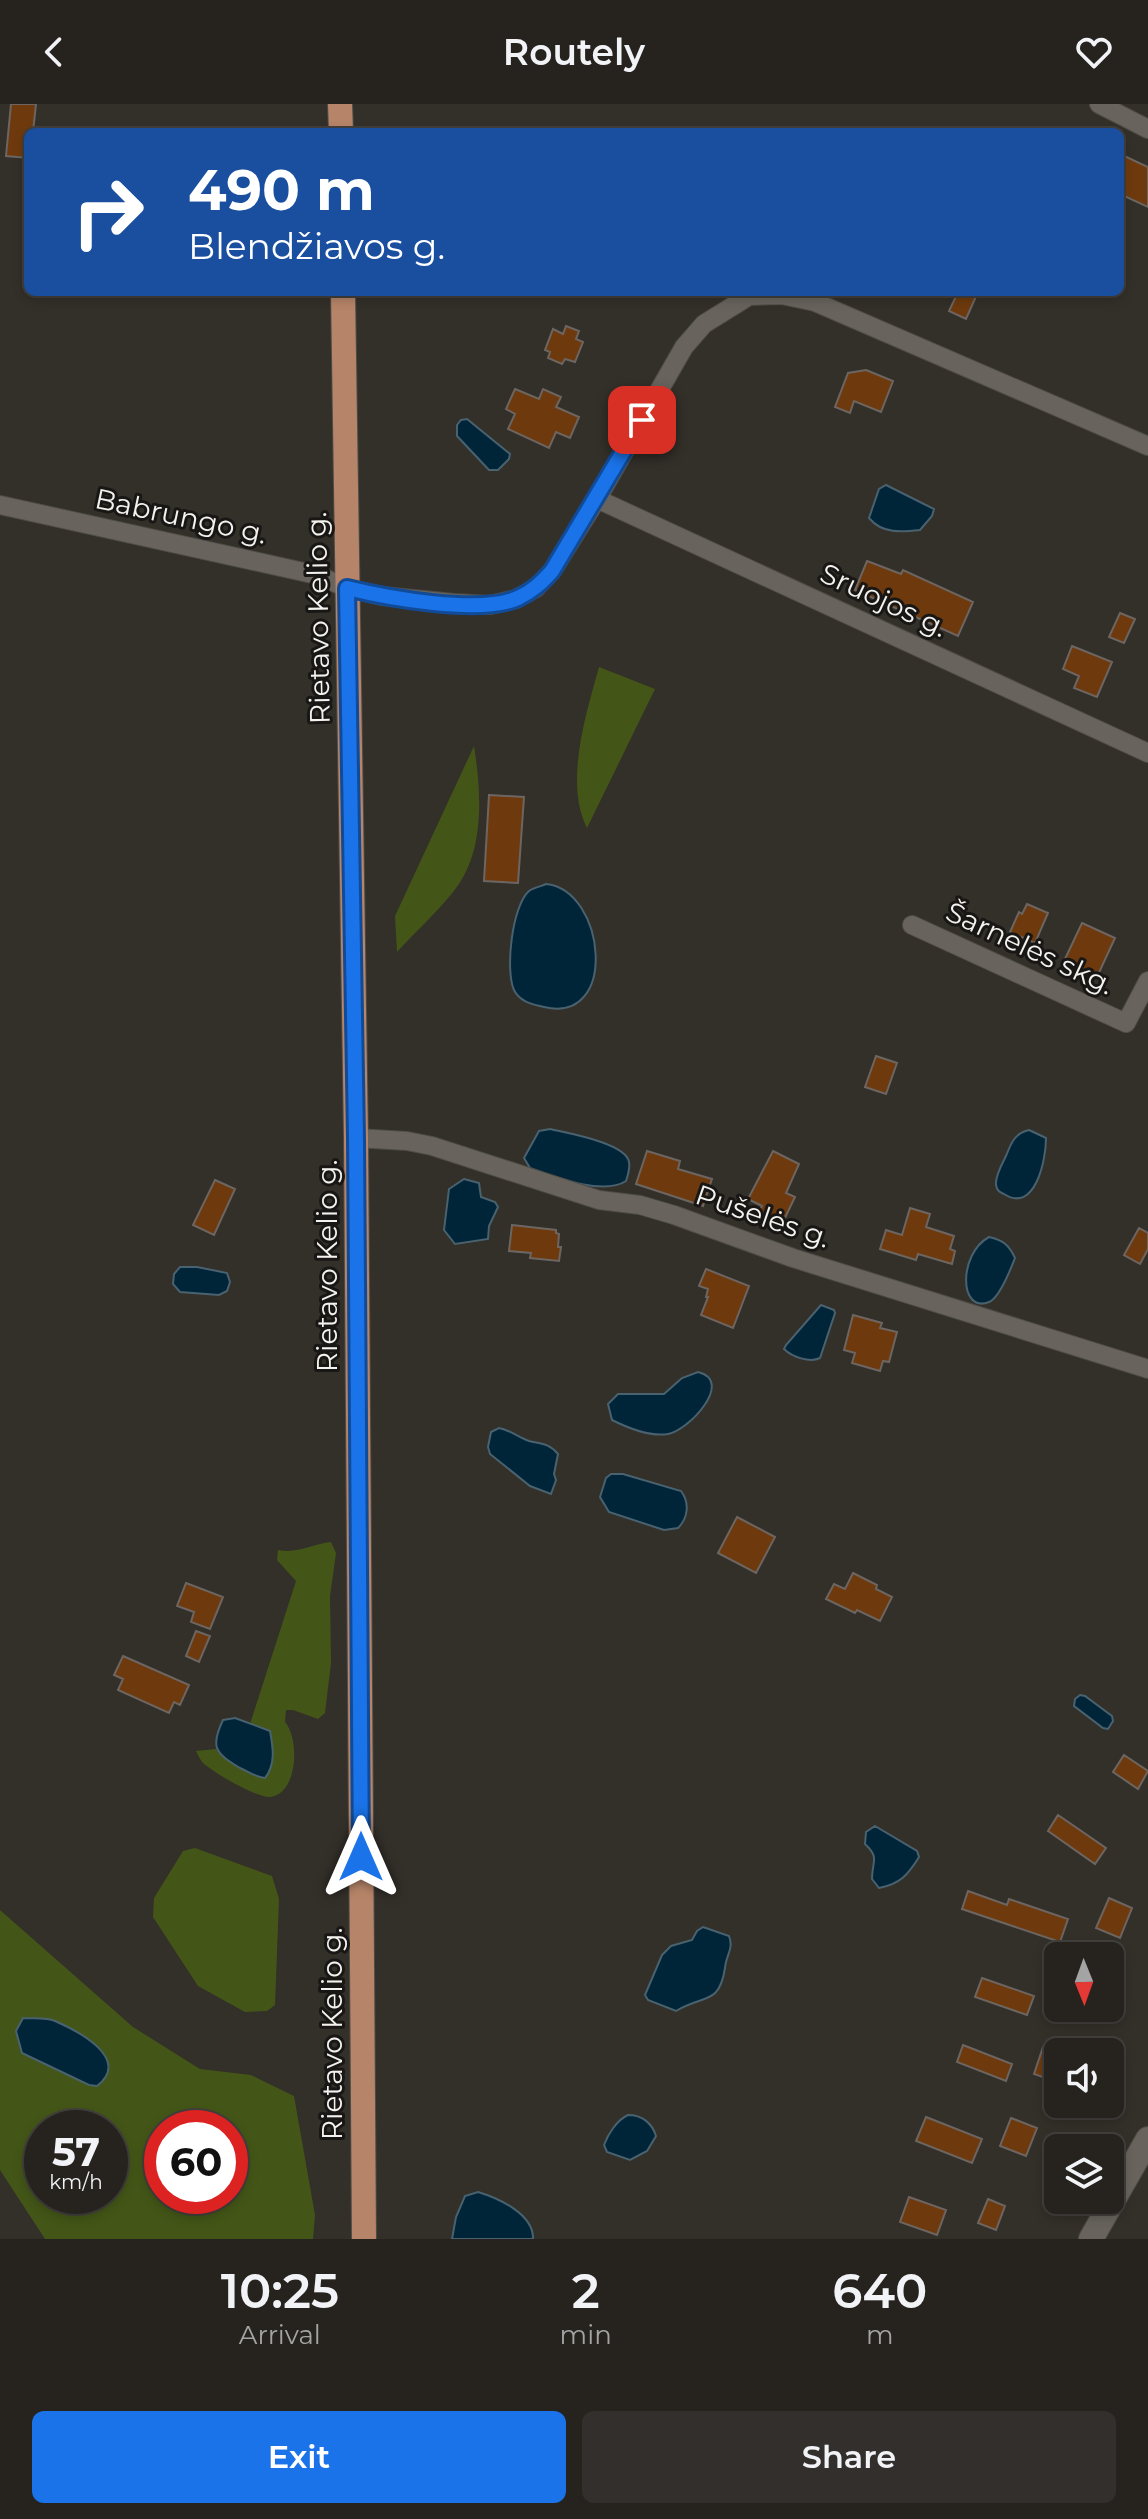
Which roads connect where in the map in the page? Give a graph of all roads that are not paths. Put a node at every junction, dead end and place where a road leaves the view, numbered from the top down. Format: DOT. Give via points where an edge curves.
graph roads {
  1 [pos="340,104"];
  2 [pos="1099,104"];
  3 [pos="341,128"];
  4 [pos="1148,129"];
  5 [pos="343,296"];
  6 [pos="749,296"];
  7 [pos="786,296"];
  8 [pos="1148,446"];
  9 [pos="597,499"];
  10 [pos="0,505"];
  11 [pos="347,588"];
  12 [pos="1148,753"];
  13 [pos="912,925"];
  14 [pos="1148,981"];
  15 [pos="356,1138"];
  16 [pos="1148,1369"];
  17 [pos="1148,2139"];
  18 [pos="364,2239"];
  19 [pos="1091,2239"];
  1 -- 3 [label="main road"];
  2 -- 4 [label="street"];
  5 -- 11 [label="main road, Rietavo Kelio g."];
  6 -- 9 [label="street, Babrungo g." via="704,324 684,347"];
  7 -- 8 [label="street, Babrungo g." via="835,310"];
  9 -- 11 [label="street, Babrungo g." via="552,571 516,599 490,605 454,603"];
  9 -- 12 [label="street, Sruojos g."];
  10 -- 11 [label="street, Babrungo g." via="317,575"];
  11 -- 15 [label="main road, Rietavo Kelio g."];
  13 -- 14 [label="street, Šarnelės skg." via="1126,1023"];
  15 -- 16 [label="street, Pušelės g." via="432,1146 599,1200 640,1205"];
  15 -- 18 [label="main road, Rietavo Kelio g."];
  17 -- 19 [label="main road"];
}
